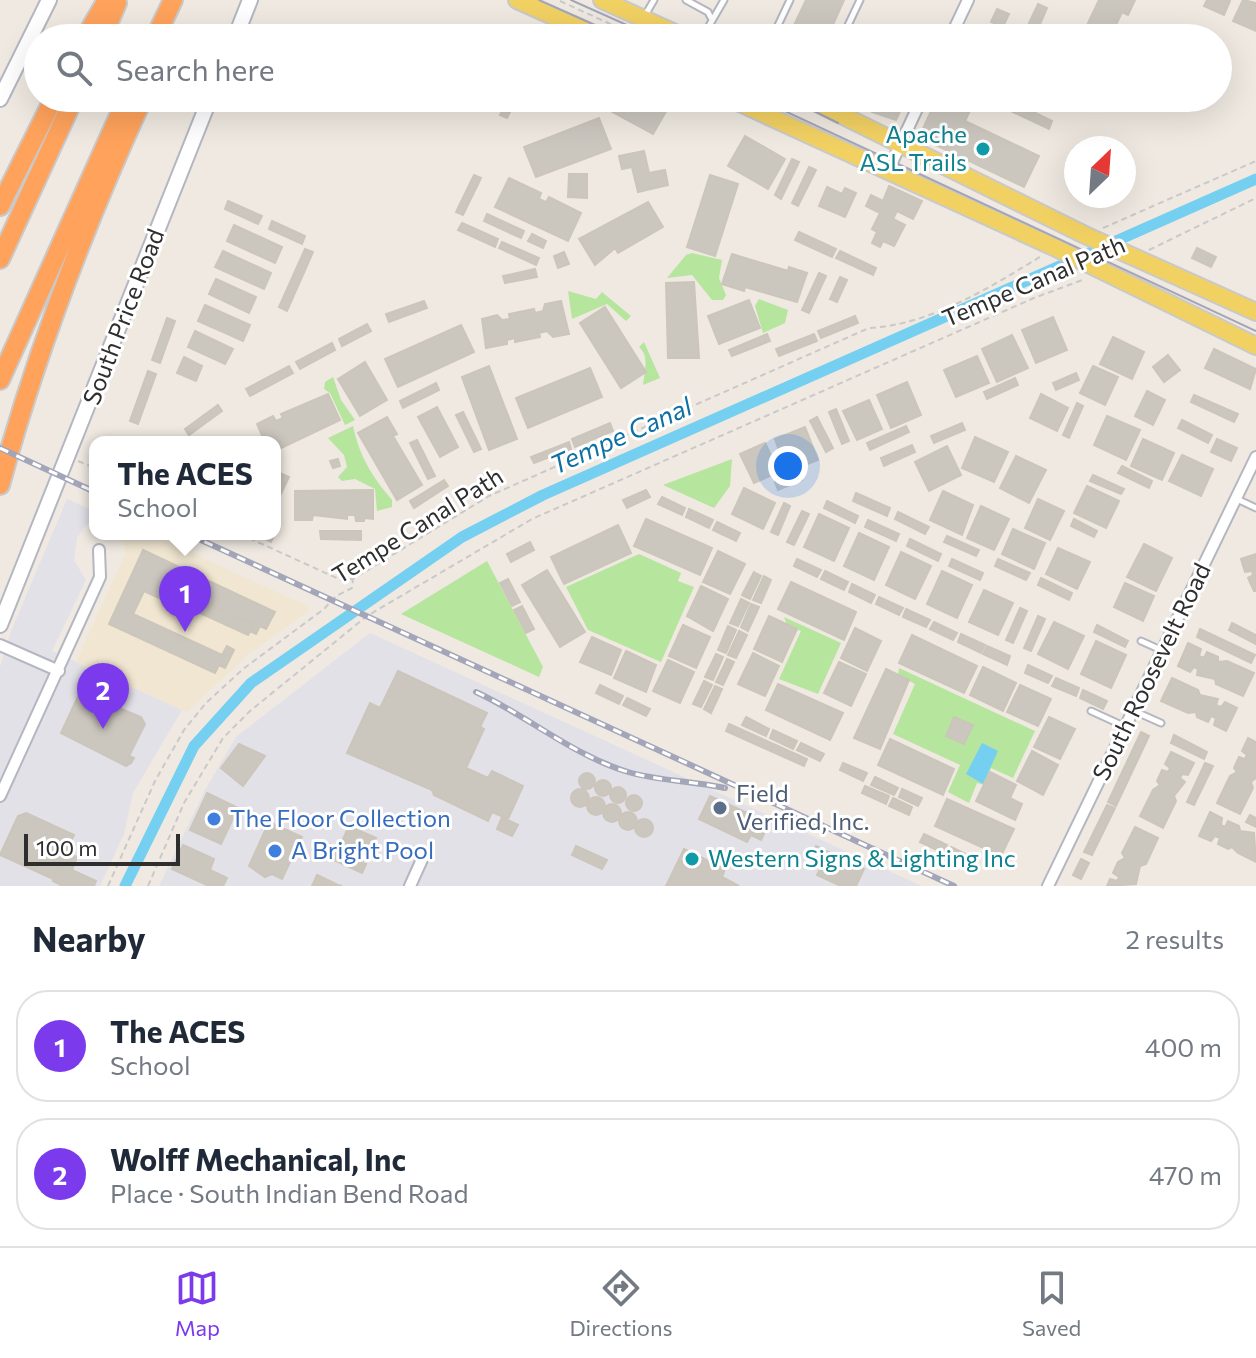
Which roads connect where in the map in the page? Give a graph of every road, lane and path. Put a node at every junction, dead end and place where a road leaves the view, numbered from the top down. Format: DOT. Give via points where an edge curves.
graph roads {
  1 [pos="49,0"];
  2 [pos="107,0"];
  3 [pos="119,0"];
  4 [pos="173,0"];
  5 [pos="250,0"];
  6 [pos="602,0"];
  7 [pos="654,0"];
  8 [pos="686,0"];
  9 [pos="724,0"];
  10 [pos="790,0"];
  11 [pos="860,0"];
  12 [pos="968,0"];
  13 [pos="524,1"];
  14 [pos="560,1"];
  15 [pos="643,18"];
  16 [pos="712,19"];
  17 [pos="37,24"];
  18 [pos="93,24"];
  19 [pos="108,24"];
  20 [pos="162,24"];
  21 [pos="241,24"];
  22 [pos="572,24"];
  23 [pos="610,24"];
  24 [pos="656,24"];
  25 [pos="709,24"];
  26 [pos="779,24"];
  27 [pos="849,24"];
  28 [pos="957,24"];
  29 [pos="24,51"];
  30 [pos="0,99"];
  31 [pos="47,112"];
  32 [pos="68,112"];
  33 [pos="121,112"];
  34 [pos="137,112"];
  35 [pos="205,112"];
  36 [pos="759,112"];
  37 [pos="837,112"];
  38 [pos="915,112"];
  39 [pos="900,143"];
  40 [pos="1256,161"];
  41 [pos="888,171"];
  42 [pos="1256,198"];
  43 [pos="0,206"];
  44 [pos="1090,237"];
  45 [pos="1061,250"];
  46 [pos="1129,255"];
  47 [pos="0,259"];
  48 [pos="1100,269"];
  49 [pos="1256,312"];
  50 [pos="1256,346"];
  51 [pos="0,380"];
  52 [pos="69,457"];
  53 [pos="1256,457"];
  54 [pos="89,465"];
  55 [pos="0,485"];
  56 [pos="1236,499"];
  57 [pos="1256,508"];
  58 [pos="253,540"];
  59 [pos="99,550"];
  60 [pos="353,579"];
  61 [pos="0,625"];
  62 [pos="1141,641"];
  63 [pos="0,645"];
  64 [pos="1163,651"];
  65 [pos="59,671"];
  66 [pos="1091,711"];
  67 [pos="1134,711"];
  68 [pos="1161,723"];
  69 [pos="1126,727"];
  70 [pos="0,796"];
  71 [pos="424,855"];
  72 [pos="108,886"];
  73 [pos="148,886"];
  74 [pos="410,886"];
  75 [pos="1048,886"];
  1 -- 17 [label="main road"];
  2 -- 18 [label="highway"];
  3 -- 19 [label="highway"];
  4 -- 20 [label="highway"];
  5 -- 21 [label="main road"];
  6 -- 15 [label="main road"];
  7 -- 15 [label="lane"];
  8 -- 16 [label="lane"];
  9 -- 16 [label="lane"];
  10 -- 26 [label="lane"];
  11 -- 27 [label="lane"];
  12 -- 28 [label="street"];
  13 -- 22 [label="main road"];
  14 -- 23 [label="path"];
  15 -- 24 [label="main road"];
  16 -- 25 [label="lane"];
  29 -- 30 [label="main road"];
  31 -- 43 [label="highway"];
  32 -- 47 [label="highway"];
  33 -- 51 [label="highway"];
  34 -- 55 [label="highway" via="84,237"];
  35 -- 52 [label="main road, South Price Road"];
  36 -- 41 [label="main road"];
  37 -- 39 [label="main road"];
  38 -- 39 [label="street"];
  39 -- 41 [label="street"];
  39 -- 44 [label="main road"];
  40 -- 44 [label="path, Tempe Canal Path"];
  41 -- 45 [label="main road"];
  42 -- 46 [label="path, Tempe Canal Path"];
  44 -- 46 [label="main road"];
  45 -- 48 [label="main road"];
  45 -- 60 [label="path, Tempe Canal Path" via="897,327 869,328 489,496"];
  46 -- 49 [label="main road"];
  48 -- 50 [label="main road"];
  48 -- 73 [label="path, Tempe Canal Path" via="532,519 367,616 223,738 184,803"];
  52 -- 54 [label="path"];
  52 -- 61 [label="main road, South Price Road"];
  53 -- 56 [label="street, South Roosevelt Road"];
  56 -- 57 [label="lane"];
  56 -- 64 [label="street, South Roosevelt Road"];
  58 -- 60 [label="path" via="344,581"];
  59 -- 65 [label="street" via="100,577"];
  60 -- 72 [label="path, Tempe Canal Path" via="352,588 243,669 184,730"];
  62 -- 64 [label="lane"];
  63 -- 65 [label="street"];
  64 -- 67 [label="street, South Roosevelt Road"];
  65 -- 70 [label="street"];
  66 -- 69 [label="lane"];
  67 -- 68 [label="lane"];
  67 -- 69 [label="street, South Roosevelt Road"];
  69 -- 75 [label="street, South Roosevelt Road"];
  71 -- 74 [label="street"];
}
